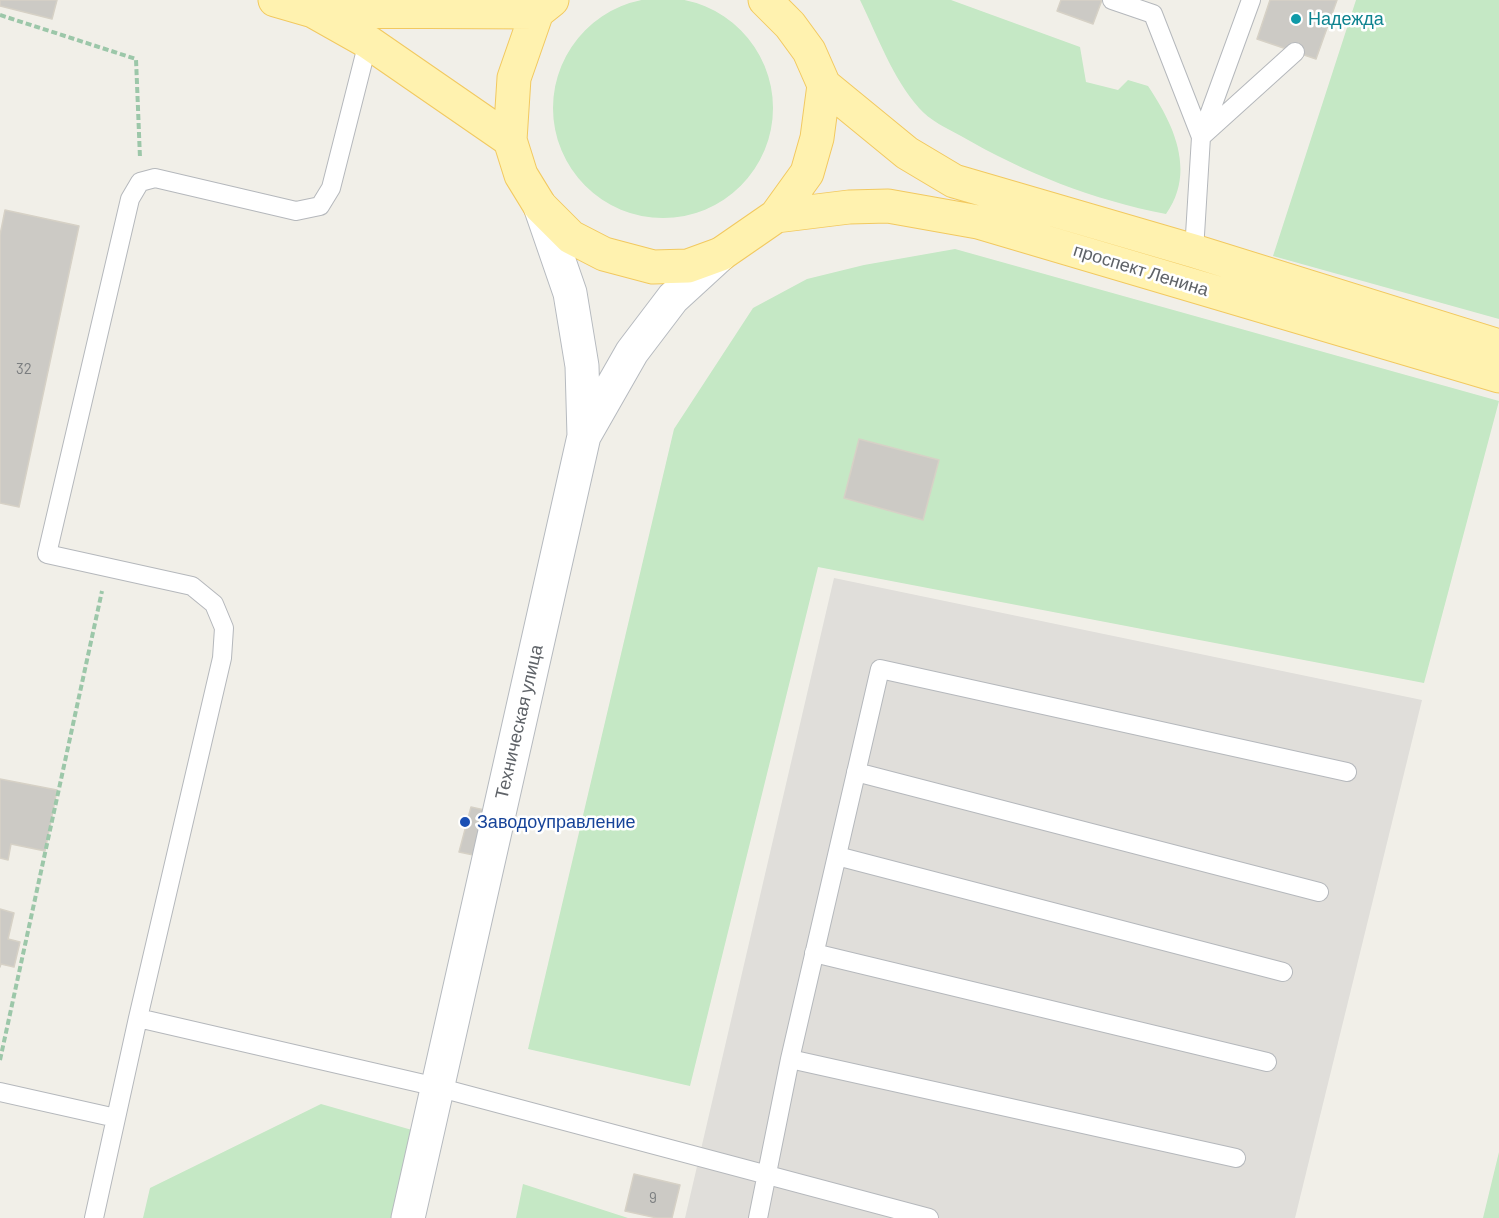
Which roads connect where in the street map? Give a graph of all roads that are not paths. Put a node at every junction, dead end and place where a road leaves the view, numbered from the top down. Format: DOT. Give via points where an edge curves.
graph roads {
  1 [pos="275,0"];
  2 [pos="1112,0"];
  3 [pos="1251,0"];
  4 [pos="778,3"];
  5 [pos="316,6"];
  6 [pos="544,6"];
  7 [pos="1156,7"];
  8 [pos="368,42"];
  9 [pos="1295,52"];
  10 [pos="824,85"];
  11 [pos="1201,137"];
  12 [pos="510,140"];
  13 [pos="540,206"];
  14 [pos="776,216"];
  15 [pos="1194,251"];
  16 [pos="721,254"];
  17 [pos="1499,346"];
  18 [pos="1499,376"];
  19 [pos="584,436"];
  20 [pos="856,772"];
  21 [pos="1347,772"];
  22 [pos="837,856"];
  23 [pos="1319,892"];
  24 [pos="814,953"];
  25 [pos="1283,972"];
  26 [pos="138,1018"];
  27 [pos="790,1059"];
  28 [pos="1268,1062"];
  29 [pos="437,1087"];
  30 [pos="0,1092"];
  31 [pos="116,1118"];
  32 [pos="1236,1158"];
  33 [pos="767,1176"];
  34 [pos="94,1218"];
  35 [pos="408,1218"];
  36 [pos="758,1218"];
  37 [pos="928,1218"];
  1 -- 5 [label="main road"];
  2 -- 7 [label="lane"];
  3 -- 11 [label="lane"];
  4 -- 10 [label="main road" via="809,51"];
  5 -- 6 [label="main road"];
  5 -- 8 [label="main road"];
  6 -- 12 [label="main road" via="514,78"];
  7 -- 11 [label="lane"];
  8 -- 12 [label="main road"];
  8 -- 26 [label="lane" via="331,188 320,206 296,212 155,178 140,182 130,199 47,554 192,585 214,604 224,628 222,658"];
  9 -- 11 [label="lane"];
  10 -- 14 [label="main road" via="818,138 807,172"];
  10 -- 15 [label="main road, проспект Ленина" via="907,153 954,181"];
  11 -- 15 [label="lane"];
  12 -- 13 [label="main road" via="520,175"];
  13 -- 16 [label="main road" via="571,237 604,255 653,267 688,266"];
  13 -- 19 [label="main road" via="570,293 582,366"];
  14 -- 16 [label="main road"];
  14 -- 18 [label="main road, проспект Ленина" via="888,206 978,222"];
  15 -- 17 [label="main road, проспект Ленина"];
  16 -- 19 [label="main road" via="673,298 632,352"];
  19 -- 29 [label="main road, Техническая улица"];
  20 -- 21 [label="lane" via="880,669"];
  20 -- 22 [label="lane"];
  20 -- 23 [label="lane"];
  22 -- 24 [label="lane"];
  22 -- 25 [label="lane"];
  24 -- 27 [label="lane"];
  24 -- 28 [label="lane"];
  26 -- 29 [label="lane"];
  26 -- 31 [label="lane"];
  27 -- 32 [label="lane"];
  27 -- 33 [label="lane"];
  29 -- 33 [label="lane"];
  29 -- 35 [label="main road, Техническая улица"];
  30 -- 31 [label="lane"];
  31 -- 34 [label="lane"];
  33 -- 36 [label="lane"];
  33 -- 37 [label="lane"];
}
